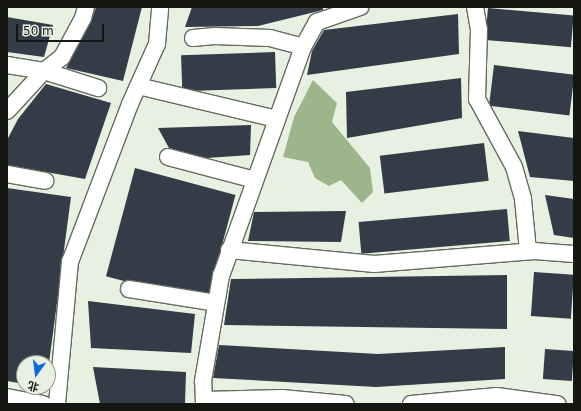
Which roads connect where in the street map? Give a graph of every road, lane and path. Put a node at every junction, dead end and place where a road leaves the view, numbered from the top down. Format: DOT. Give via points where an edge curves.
graph roads {
  1 [pos="86,7"];
  2 [pos="160,7"];
  3 [pos="360,7"];
  4 [pos="475,7"];
  5 [pos="193,38"];
  6 [pos="302,47"];
  7 [pos="7,65"];
  8 [pos="44,71"];
  9 [pos="138,86"];
  10 [pos="98,88"];
  11 [pos="7,111"];
  12 [pos="276,119"];
  13 [pos="168,157"];
  14 [pos="7,174"];
  15 [pos="254,180"];
  16 [pos="45,181"];
  17 [pos="229,250"];
  18 [pos="528,251"];
  19 [pos="574,254"];
  20 [pos="129,289"];
  21 [pos="216,303"];
  22 [pos="7,397"];
  23 [pos="204,402"];
  24 [pos="42,404"];
  25 [pos="57,404"];
  26 [pos="346,404"];
  27 [pos="411,404"];
  28 [pos="557,404"];
  1 -- 8 [label="street" via="83,18 62,57"];
  2 -- 9 [label="street" via="157,44"];
  3 -- 6 [label="street" via="317,22"];
  4 -- 18 [label="street" via="479,30 477,99 514,166 523,199"];
  5 -- 6 [label="street" via="270,38"];
  6 -- 12 [label="street"];
  7 -- 8 [label="street"];
  8 -- 10 [label="street"];
  8 -- 11 [label="street"];
  9 -- 12 [label="street"];
  9 -- 25 [label="street" via="70,262"];
  12 -- 15 [label="street"];
  13 -- 15 [label="street"];
  14 -- 16 [label="street"];
  15 -- 17 [label="street"];
  17 -- 18 [label="street" via="374,264"];
  17 -- 21 [label="street"];
  18 -- 19 [label="street"];
  20 -- 21 [label="street"];
  21 -- 23 [label="street" via="203,381"];
  22 -- 24 [label="street"];
  23 -- 26 [label="street" via="282,398"];
  27 -- 28 [label="street" via="497,396"];
}
